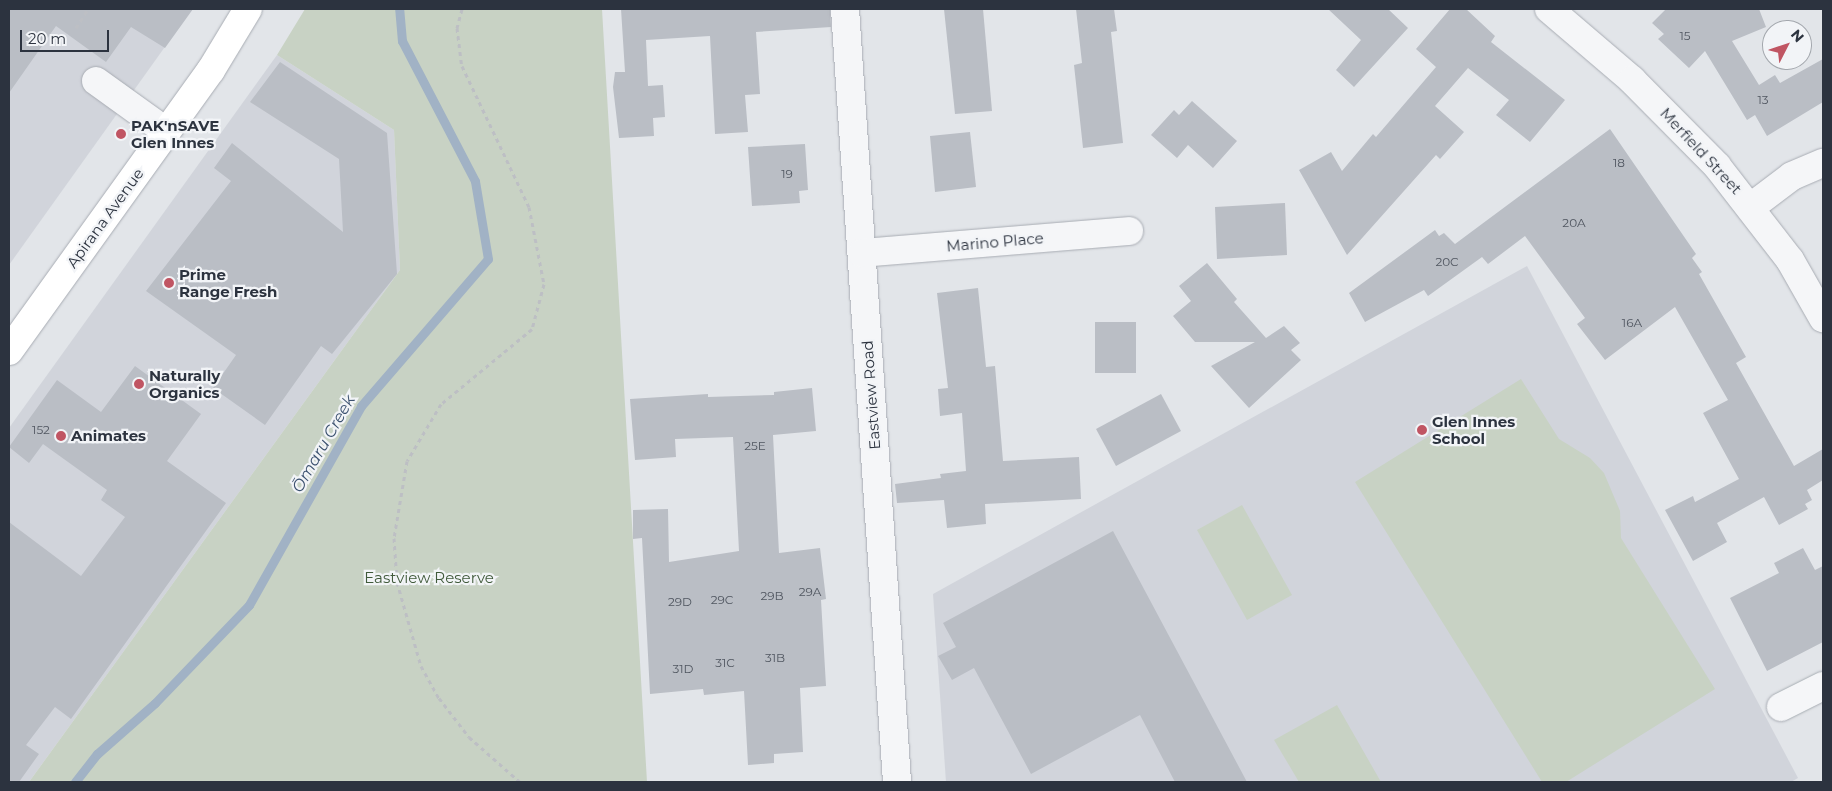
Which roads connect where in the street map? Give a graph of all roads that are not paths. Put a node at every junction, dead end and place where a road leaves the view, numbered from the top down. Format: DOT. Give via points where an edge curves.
graph roads {
  1 [pos="248,9"];
  2 [pos="845,9"];
  3 [pos="1549,9"];
  4 [pos="96,81"];
  5 [pos="166,132"];
  6 [pos="1823,162"];
  7 [pos="1751,207"];
  8 [pos="1129,231"];
  9 [pos="862,253"];
  10 [pos="1823,318"];
  11 [pos="9,351"];
  12 [pos="1823,686"];
  13 [pos="1781,707"];
  14 [pos="897,782"];
  1 -- 5 [label="main road, Apirana Avenue" via="211,70"];
  2 -- 9 [label="street, Eastview Road"];
  3 -- 7 [label="street, Merfield Street" via="1668,115"];
  4 -- 5 [label="street"];
  5 -- 11 [label="main road, Apirana Avenue"];
  6 -- 7 [label="street" via="1792,176"];
  7 -- 10 [label="street, Merfield Street" via="1790,260"];
  8 -- 9 [label="street, Marino Place"];
  9 -- 14 [label="street, Eastview Road"];
  12 -- 13 [label="street"];
}
